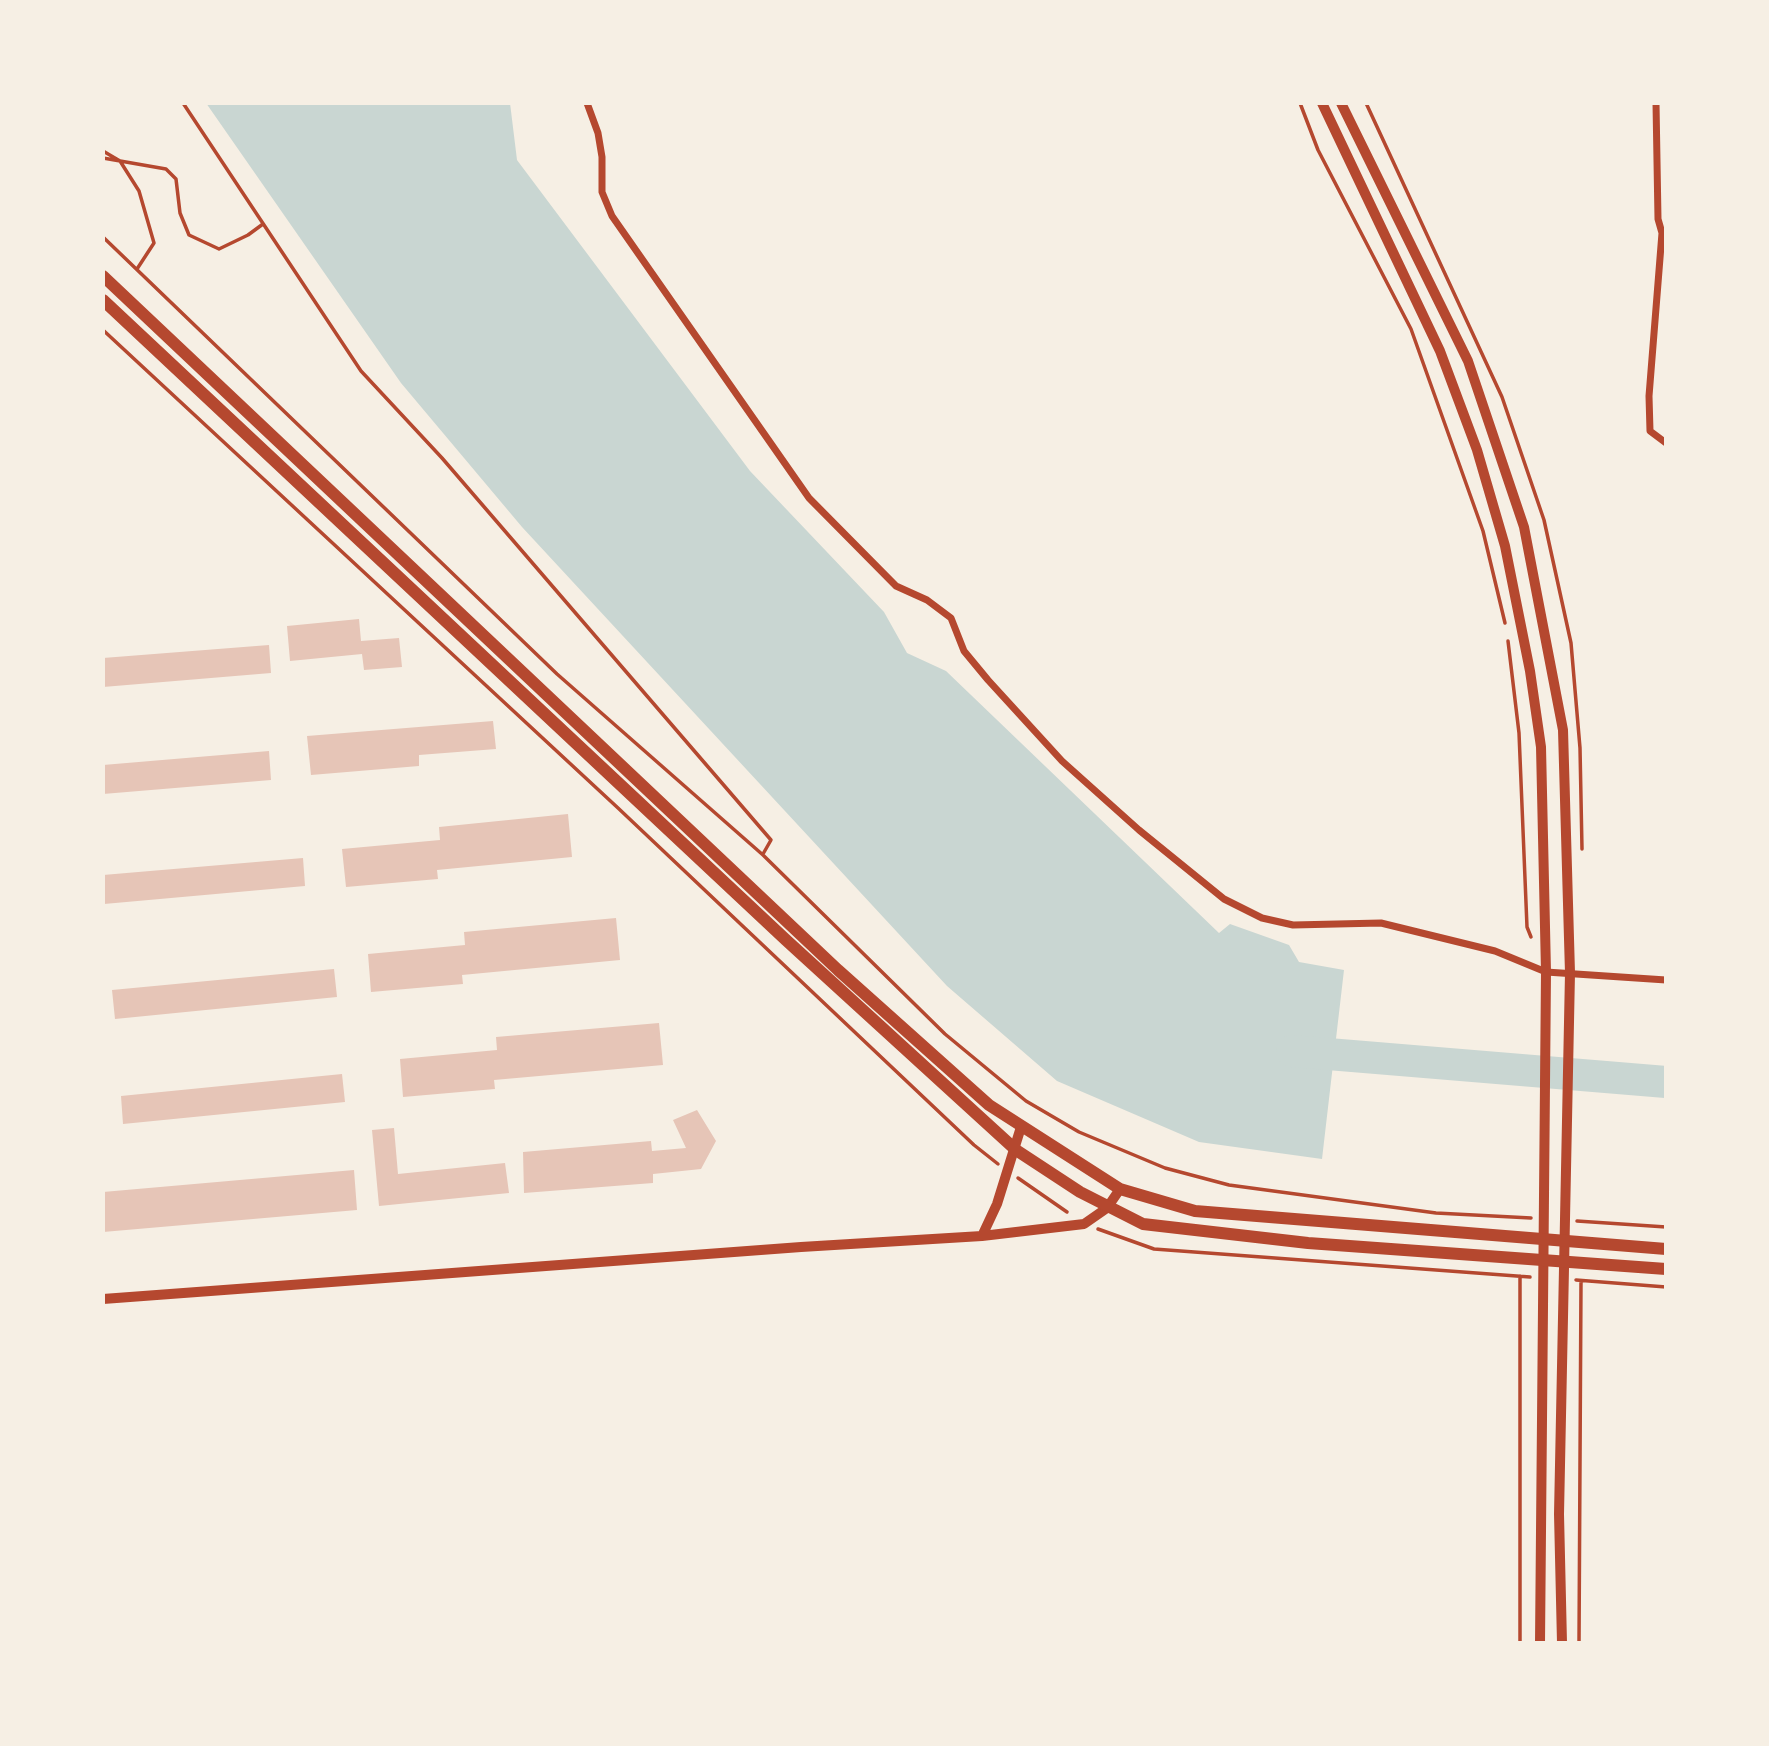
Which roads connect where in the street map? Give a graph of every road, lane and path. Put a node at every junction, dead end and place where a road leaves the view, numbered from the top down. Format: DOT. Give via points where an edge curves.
graph roads {
  1 [pos="183,103"];
  2 [pos="587,103"];
  3 [pos="1300,103"];
  4 [pos="1322,103"];
  5 [pos="1341,103"];
  6 [pos="1656,103"];
  7 [pos="103,152"];
  8 [pos="103,158"];
  9 [pos="120,161"];
  10 [pos="263,223"];
  11 [pos="103,237"];
  12 [pos="137,269"];
  13 [pos="103,276"];
  14 [pos="103,300"];
  15 [pos="103,330"];
  16 [pos="1666,443"];
  17 [pos="1505,623"];
  18 [pos="1508,636"];
  19 [pos="763,855"];
  20 [pos="1532,938"];
  21 [pos="1546,972"];
  22 [pos="1570,973"];
  23 [pos="1666,980"];
  24 [pos="1021,1127"];
  25 [pos="1016,1150"];
  26 [pos="1008,1171"];
  27 [pos="1120,1189"];
  28 [pos="1107,1208"];
  29 [pos="1542,1219"];
  30 [pos="1565,1220"];
  31 [pos="1084,1224"];
  32 [pos="1666,1227"];
  33 [pos="982,1236"];
  34 [pos="1541,1241"];
  35 [pos="1564,1243"];
  36 [pos="1666,1249"];
  37 [pos="1521,1258"];
  38 [pos="1541,1259"];
  39 [pos="1564,1260"];
  40 [pos="1580,1262"];
  41 [pos="1666,1269"];
  42 [pos="1520,1276"];
  43 [pos="1541,1279"];
  44 [pos="1563,1279"];
  45 [pos="1581,1281"];
  46 [pos="1666,1287"];
  47 [pos="103,1299"];
  48 [pos="1520,1643"];
  49 [pos="1540,1643"];
  50 [pos="1562,1643"];
  51 [pos="1579,1643"];
  1 -- 10 [label="path"];
  2 -- 21 [label="street" via="598,133 602,192 612,216 809,498 897,586 951,618 964,651 988,680 1100,796 1224,899 1262,918 1293,926 1381,923 1495,951"];
  3 -- 17 [label="path" via="1318,150 1411,329 1479,519"];
  4 -- 21 [label="main road" via="1440,351 1478,450 1505,546 1541,747"];
  5 -- 22 [label="main road" via="1468,361 1524,527 1563,730"];
  6 -- 16 [label="street" via="1662,233 1650,431"];
  7 -- 9 [label="path"];
  8 -- 9 [label="path"];
  9 -- 10 [label="path" via="166,169 176,178 180,213 189,235 199,240 219,248"];
  9 -- 12 [label="path" via="139,191 153,243"];
  10 -- 19 [label="path" via="361,371 442,458 771,841"];
  11 -- 12 [label="path"];
  12 -- 19 [label="path" via="557,674"];
  13 -- 24 [label="main road" via="838,970 989,1105"];
  14 -- 25 [label="main road" via="551,722"];
  15 -- 26 [label="path" via="964,1136"];
  18 -- 20 [label="path" via="1519,733 1527,927"];
  19 -- 29 [label="path" via="945,1034 1026,1101 1079,1132 1165,1168 1229,1185 1436,1213"];
  21 -- 22 [label="street"];
  21 -- 29 [label="main road"];
  22 -- 23 [label="street"];
  22 -- 30 [label="main road"];
  24 -- 25 [label="main road"];
  24 -- 27 [label="main road"];
  25 -- 26 [label="main road"];
  25 -- 28 [label="main road"];
  26 -- 31 [label="path"];
  26 -- 33 [label="main road"];
  27 -- 28 [label="main road"];
  27 -- 34 [label="main road" via="1195,1211"];
  28 -- 31 [label="main road"];
  28 -- 37 [label="main road" via="1143,1224 1308,1243"];
  29 -- 34 [label="main road"];
  30 -- 32 [label="path"];
  30 -- 35 [label="main road"];
  31 -- 33 [label="main road"];
  31 -- 42 [label="path" via="1154,1249"];
  33 -- 47 [label="main road"];
  34 -- 35 [label="main road"];
  34 -- 38 [label="main road"];
  35 -- 36 [label="main road"];
  35 -- 39 [label="main road"];
  37 -- 38 [label="main road"];
  37 -- 42 [label="path"];
  38 -- 39 [label="main road"];
  38 -- 43 [label="main road"];
  39 -- 40 [label="main road"];
  39 -- 44 [label="main road"];
  40 -- 41 [label="main road"];
  40 -- 45 [label="path"];
  42 -- 43 [label="path"];
  42 -- 48 [label="path"];
  43 -- 49 [label="main road"];
  44 -- 45 [label="path"];
  44 -- 50 [label="main road"];
  45 -- 46 [label="path"];
  45 -- 51 [label="path"];
}
